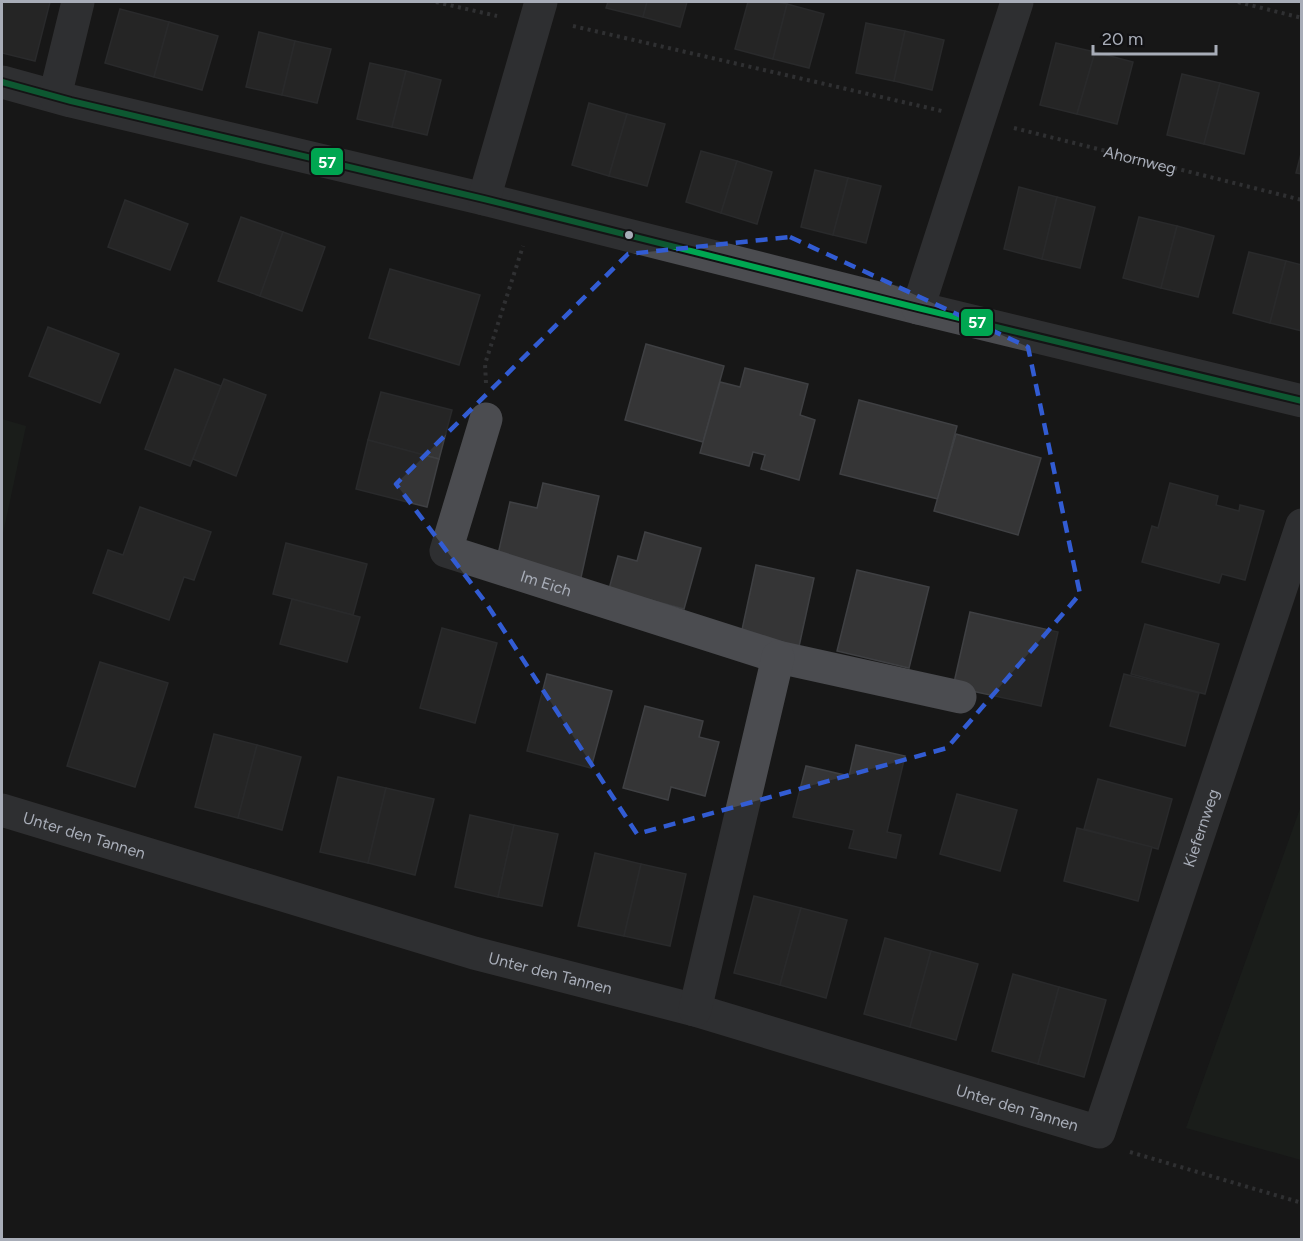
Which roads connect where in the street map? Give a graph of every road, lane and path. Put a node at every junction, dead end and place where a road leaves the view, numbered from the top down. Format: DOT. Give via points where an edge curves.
graph roads {
  1 [pos="78,2"];
  2 [pos="436,2"];
  3 [pos="1017,2"];
  4 [pos="1238,2"];
  5 [pos="538,15"];
  6 [pos="1302,18"];
  7 [pos="2,82"];
  8 [pos="55,96"];
  9 [pos="979,120"];
  10 [pos="484,199"];
  11 [pos="1302,200"];
  12 [pos="534,212"];
  13 [pos="918,308"];
  14 [pos="1302,401"];
  15 [pos="486,419"];
  16 [pos="1302,525"];
  17 [pos="778,657"];
  18 [pos="960,697"];
  19 [pos="2,810"];
  20 [pos="695,1010"];
  21 [pos="1099,1132"];
  22 [pos="1302,1203"];
  1 -- 8 [label="street"];
  2 -- 5 [label="path, Ahornweg"];
  3 -- 9 [label="street"];
  4 -- 6 [label="path"];
  5 -- 9 [label="path, Ahornweg"];
  5 -- 10 [label="street"];
  7 -- 8 [label="street"];
  8 -- 10 [label="street"];
  9 -- 11 [label="path, Ahornweg"];
  9 -- 13 [label="street"];
  10 -- 12 [label="street"];
  12 -- 13 [label="street"];
  12 -- 15 [label="path" via="485,364"];
  13 -- 14 [label="street"];
  15 -- 17 [label="street, Im Eich" via="447,551"];
  16 -- 21 [label="street, Kiefernweg"];
  17 -- 18 [label="street, Im Eich"];
  17 -- 20 [label="street"];
  19 -- 20 [label="street, Unter den Tannen" via="474,953"];
  20 -- 21 [label="street, Unter den Tannen"];
  21 -- 22 [label="path" via="1128,1152"];
}
